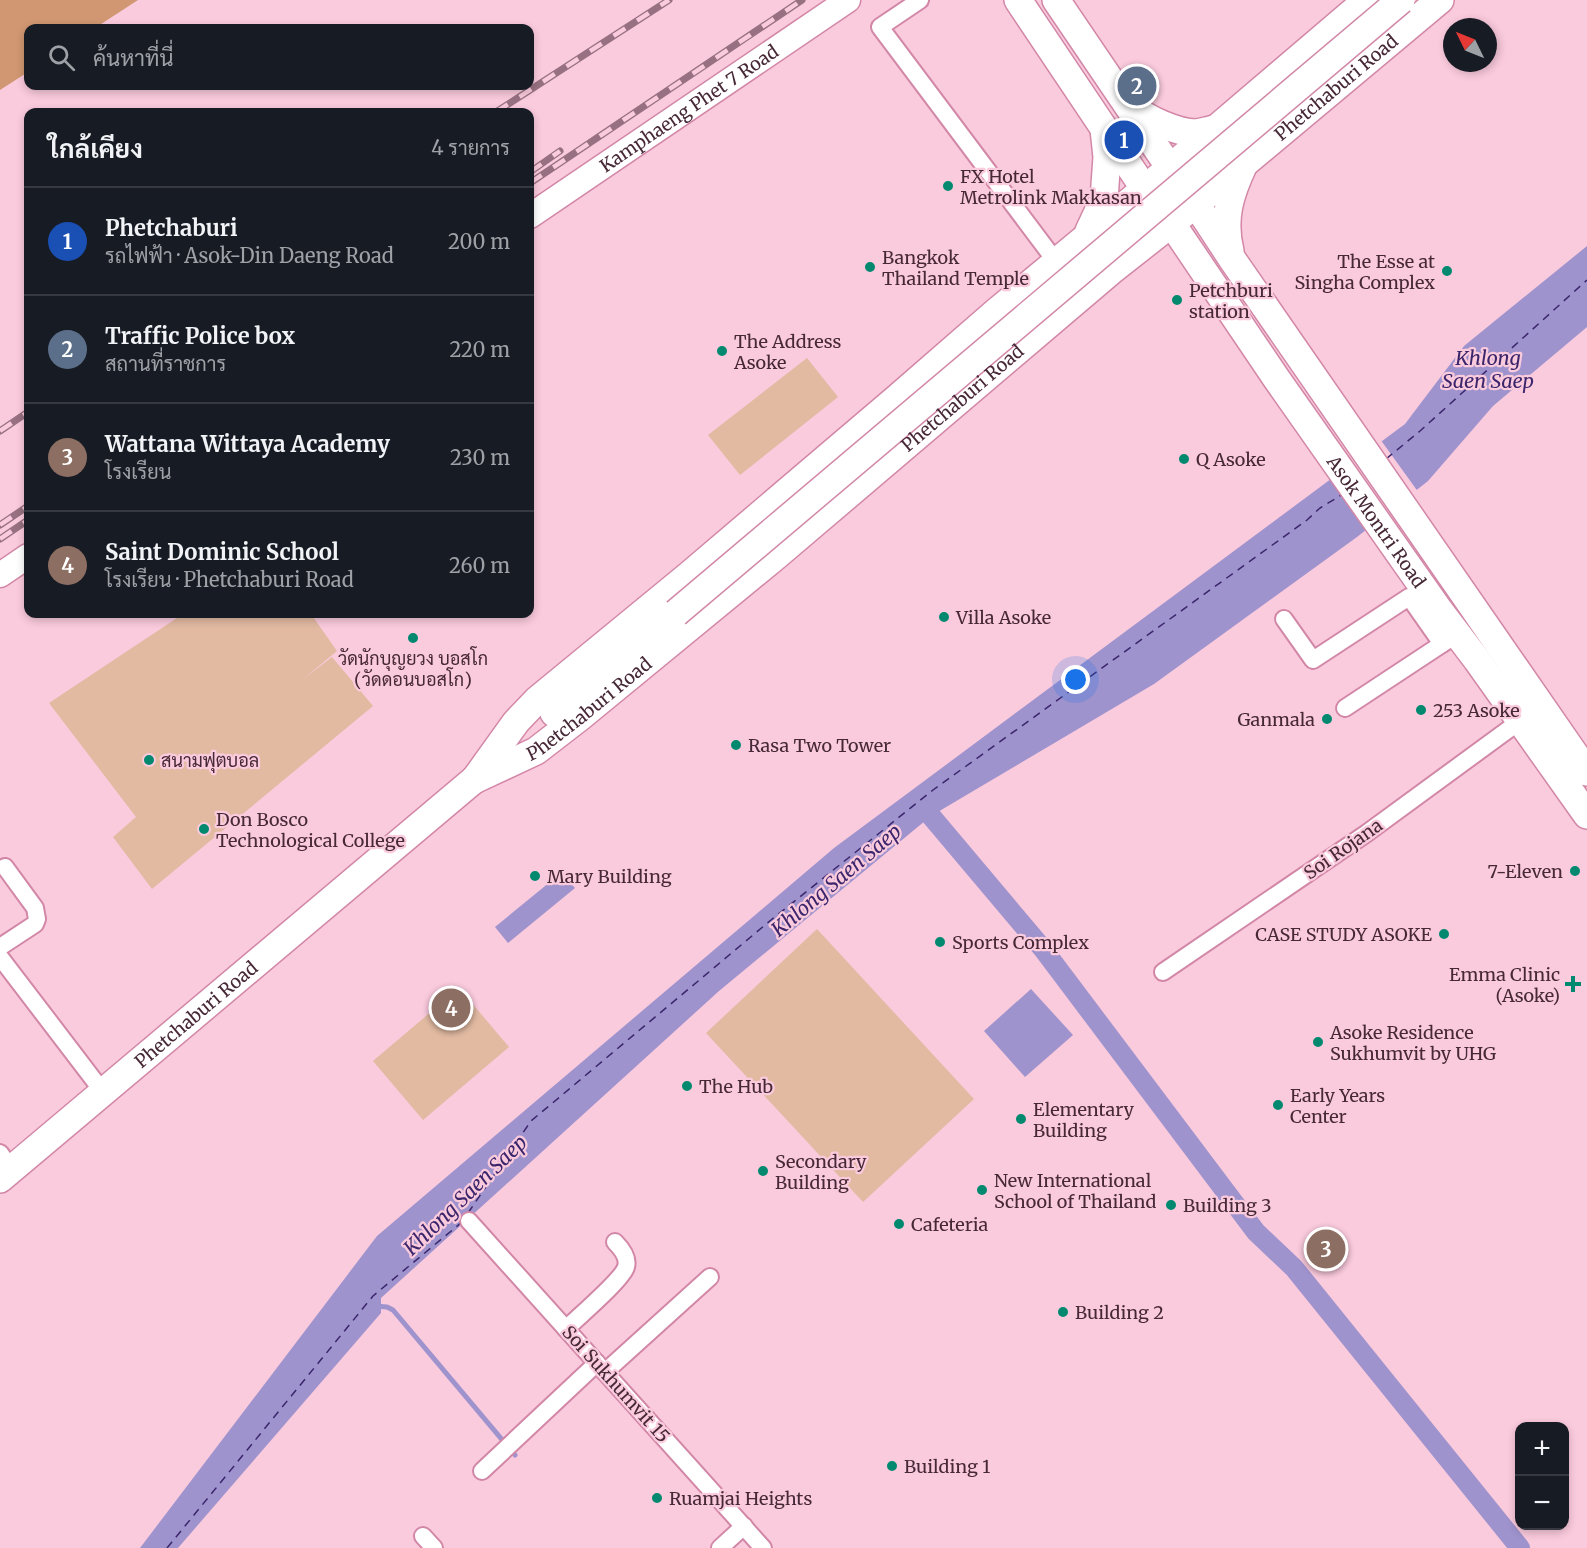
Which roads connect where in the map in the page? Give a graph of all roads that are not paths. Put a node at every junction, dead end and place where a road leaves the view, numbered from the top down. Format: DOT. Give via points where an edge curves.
graph roads {
  1 [pos="848,0"];
  2 [pos="920,0"];
  3 [pos="1018,0"];
  4 [pos="1056,0"];
  5 [pos="1367,0"];
  6 [pos="1401,0"];
  7 [pos="1440,0"];
  8 [pos="1320,39"];
  9 [pos="1351,74"];
  10 [pos="1114,86"];
  11 [pos="1103,126"];
  12 [pos="1215,129"];
  13 [pos="1245,163"];
  14 [pos="1170,168"];
  15 [pos="1144,188"];
  16 [pos="1196,204"];
  17 [pos="534,213"];
  18 [pos="1171,224"];
  19 [pos="1086,237"];
  20 [pos="1232,259"];
  21 [pos="1057,263"];
  22 [pos="1112,271"];
  23 [pos="1203,272"];
  24 [pos="996,312"];
  25 [pos="1021,348"];
  26 [pos="24,559"];
  27 [pos="0,575"];
  28 [pos="1284,619"];
  29 [pos="1450,639"];
  30 [pos="1345,708"];
  31 [pos="1520,722"];
  32 [pos="1587,772"];
  33 [pos="474,780"];
  34 [pos="1587,816"];
  35 [pos="5,867"];
  36 [pos="0,946"];
  37 [pos="0,957"];
  38 [pos="1163,972"];
  39 [pos="103,1092"];
  40 [pos="4,1167"];
  41 [pos="469,1221"];
  42 [pos="615,1242"];
  43 [pos="710,1277"];
  44 [pos="566,1329"];
  45 [pos="601,1368"];
  46 [pos="482,1471"];
  47 [pos="744,1526"];
  48 [pos="720,1548"];
  49 [pos="763,1548"];
  1 -- 17 [label="street, Kamphaeng Phet 7 Road"];
  2 -- 21 [label="street" via="880,27"];
  3 -- 11 [label="main road, Asok Montri Road"];
  4 -- 10 [label="main road"];
  5 -- 8 [label="main road, Phetchaburi Road"];
  6 -- 33 [label="main road, Phetchaburi Road, bridge"];
  7 -- 9 [label="main road, Phetchaburi Road"];
  8 -- 9 [label="main road" via="1316,56 1325,72 1333,76"];
  8 -- 12 [label="main road, Phetchaburi Road"];
  9 -- 13 [label="main road, Phetchaburi Road"];
  10 -- 12 [label="main road" via="1136,110 1166,127 1194,133"];
  10 -- 14 [label="main road, Asok Montri Road"];
  11 -- 15 [label="main road, Asok Montri Road"];
  11 -- 19 [label="main road" via="1107,157 1104,199"];
  12 -- 14 [label="main road, Phetchaburi Road"];
  13 -- 16 [label="main road, Phetchaburi Road"];
  13 -- 20 [label="main road" via="1232,194 1226,224"];
  14 -- 15 [label="main road, Phetchaburi Road"];
  14 -- 16 [label="main road, Asok Montri Road"];
  15 -- 18 [label="main road, Asok Montri Road"];
  15 -- 19 [label="main road, Phetchaburi Road"];
  16 -- 18 [label="main road, Phetchaburi Road"];
  16 -- 20 [label="main road, Asok Montri Road"];
  18 -- 22 [label="main road, Phetchaburi Road"];
  18 -- 23 [label="main road, Asok Montri Road"];
  19 -- 21 [label="main road, Phetchaburi Road"];
  20 -- 32 [label="main road, Asok Montri Road"];
  21 -- 24 [label="main road, Phetchaburi Road"];
  22 -- 23 [label="main road" via="1156,252 1190,261"];
  22 -- 25 [label="main road, Phetchaburi Road"];
  23 -- 29 [label="main road, Asok Montri Road" via="1439,610"];
  24 -- 25 [label="main road" via="1018,314 1026,323 1027,335"];
  24 -- 33 [label="main road, Phetchaburi Road" via="537,700"];
  25 -- 33 [label="main road, Phetchaburi Road" via="580,717 536,751"];
  26 -- 27 [label="street"];
  28 -- 29 [label="street" via="1313,660 1409,597"];
  29 -- 30 [label="street"];
  29 -- 31 [label="main road, Asok Montri Road"];
  31 -- 34 [label="main road, Asok Montri Road"];
  31 -- 38 [label="street, Soi Rojana" via="1367,833"];
  33 -- 39 [label="main road, Phetchaburi Road"];
  35 -- 36 [label="street" via="36,908 37,919"];
  37 -- 39 [label="street"];
  39 -- 40 [label="main road, Phetchaburi Road"];
  41 -- 44 [label="street, Soi Sukhumvit 15"];
  42 -- 44 [label="street" via="626,1257 626,1266 618,1279"];
  43 -- 45 [label="street"];
  44 -- 45 [label="street, Soi Sukhumvit 15"];
  45 -- 46 [label="street"];
  45 -- 47 [label="street, Soi Sukhumvit 15"];
  47 -- 48 [label="street"];
  47 -- 49 [label="street, Soi Sukhumvit 15"];
}
